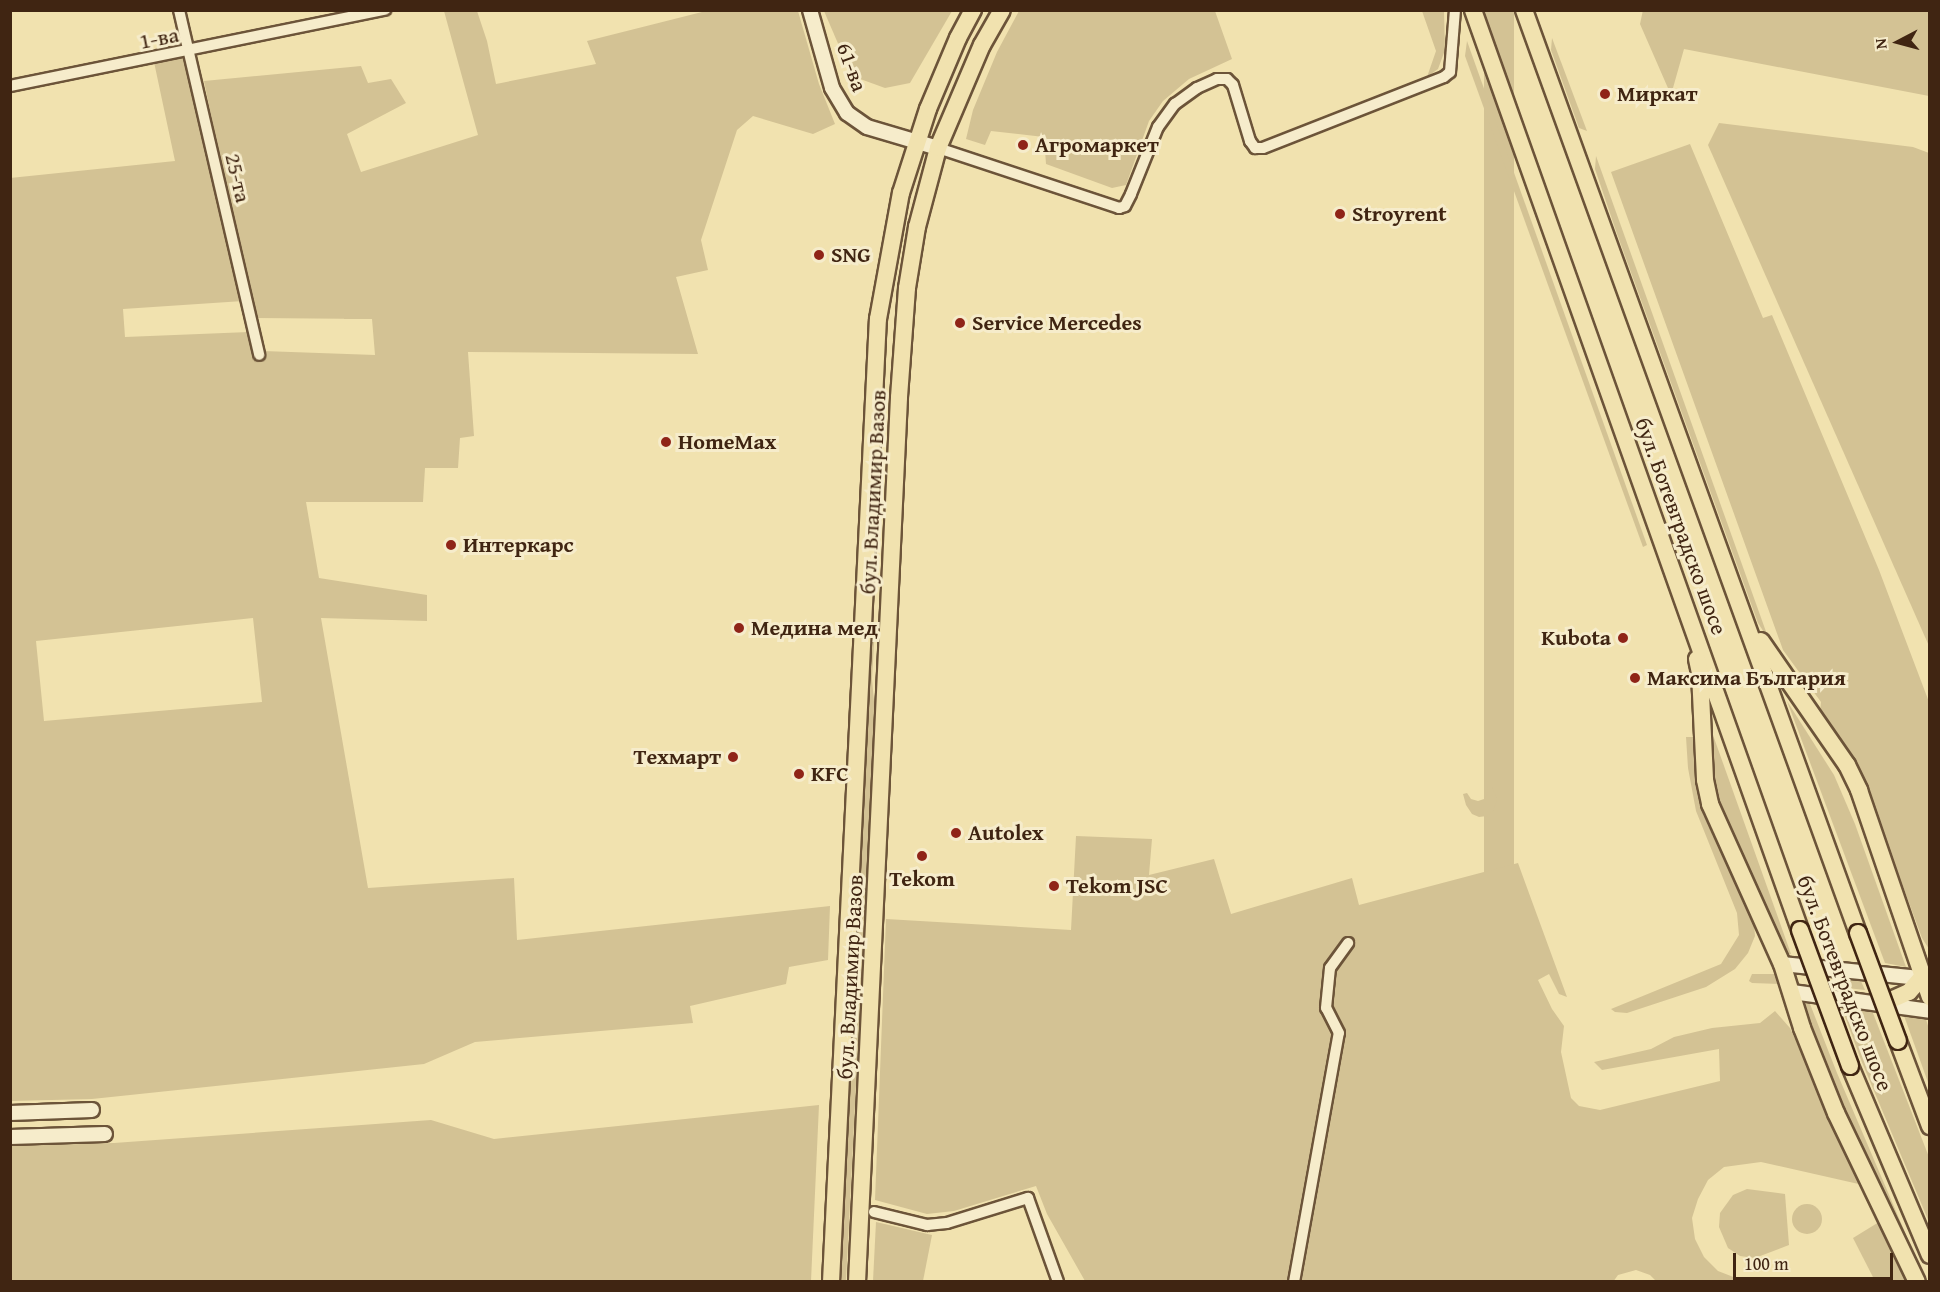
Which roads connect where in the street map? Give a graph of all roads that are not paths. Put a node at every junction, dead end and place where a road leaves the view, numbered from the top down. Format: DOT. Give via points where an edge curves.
graph roads {
  1 [pos="179,10"];
  2 [pos="385,10"];
  3 [pos="810,10"];
  4 [pos="973,10"];
  5 [pos="1002,10"];
  6 [pos="1455,10"];
  7 [pos="1473,10"];
  8 [pos="1524,10"];
  9 [pos="189,52"];
  10 [pos="10,86"];
  11 [pos="918,142"];
  12 [pos="938,148"];
  13 [pos="259,355"];
  14 [pos="1680,591"];
  15 [pos="1740,607"];
  16 [pos="1908,936"];
  17 [pos="1348,944"];
  18 [pos="1929,962"];
  19 [pos="1782,964"];
  20 [pos="1925,978"];
  21 [pos="1792,992"];
  22 [pos="1929,998"];
  23 [pos="1884,1003"];
  24 [pos="1929,1011"];
  25 [pos="92,1110"];
  26 [pos="10,1113"];
  27 [pos="1929,1126"];
  28 [pos="105,1134"];
  29 [pos="10,1137"];
  30 [pos="874,1212"];
  31 [pos="1929,1255"];
  32 [pos="831,1281"];
  33 [pos="857,1281"];
  34 [pos="1058,1281"];
  35 [pos="1294,1281"];
  36 [pos="1917,1281"];
  1 -- 9 [label="street, 25-та"];
  2 -- 9 [label="street, 1-ва"];
  3 -- 11 [label="street, 61-ва" via="832,88 847,113 867,128"];
  4 -- 11 [label="main road, бул. Владимир Вазов" via="953,48"];
  5 -- 12 [label="main road, бул. Владимир Вазов" via="982,45"];
  6 -- 12 [label="street" via="1450,72 1263,148 1255,148 1250,141 1233,86 1227,79 1197,88 1175,104 1158,127 1131,194 1125,206 1119,208"];
  7 -- 14 [label="main road, бул. Ботевградско шосе"];
  8 -- 15 [label="main road, бул. Ботевградско шосе"];
  9 -- 10 [label="street, 1-ва"];
  9 -- 13 [label="street, 25-та"];
  11 -- 12 [label="street, 61-ва"];
  11 -- 32 [label="main road, бул. Владимир Вазов" via="901,193 878,319"];
  12 -- 33 [label="main road, бул. Владимир Вазов" via="917,227 907,288 899,397"];
  14 -- 19 [label="main road" via="1700,673 1705,780 1710,804"];
  14 -- 31 [label="main road, бул. Ботевградско шосе, bridge" via="1850,1066"];
  15 -- 16 [label="main road" via="1779,670 1847,765"];
  15 -- 27 [label="main road, бул. Ботевградско шосе, bridge"];
  16 -- 18 [label="main road"];
  16 -- 20 [label="main road"];
  17 -- 35 [label="street" via="1330,968 1326,1008 1339,1033"];
  19 -- 20 [label="street"];
  19 -- 21 [label="main road"];
  20 -- 22 [label="main road"];
  20 -- 23 [label="main road" via="1909,992"];
  21 -- 23 [label="street"];
  21 -- 36 [label="main road" via="1836,1113"];
  23 -- 24 [label="street"];
  25 -- 26 [label="street"];
  28 -- 29 [label="street"];
  30 -- 34 [label="street" via="927,1225 947,1223 1028,1198"];
}
